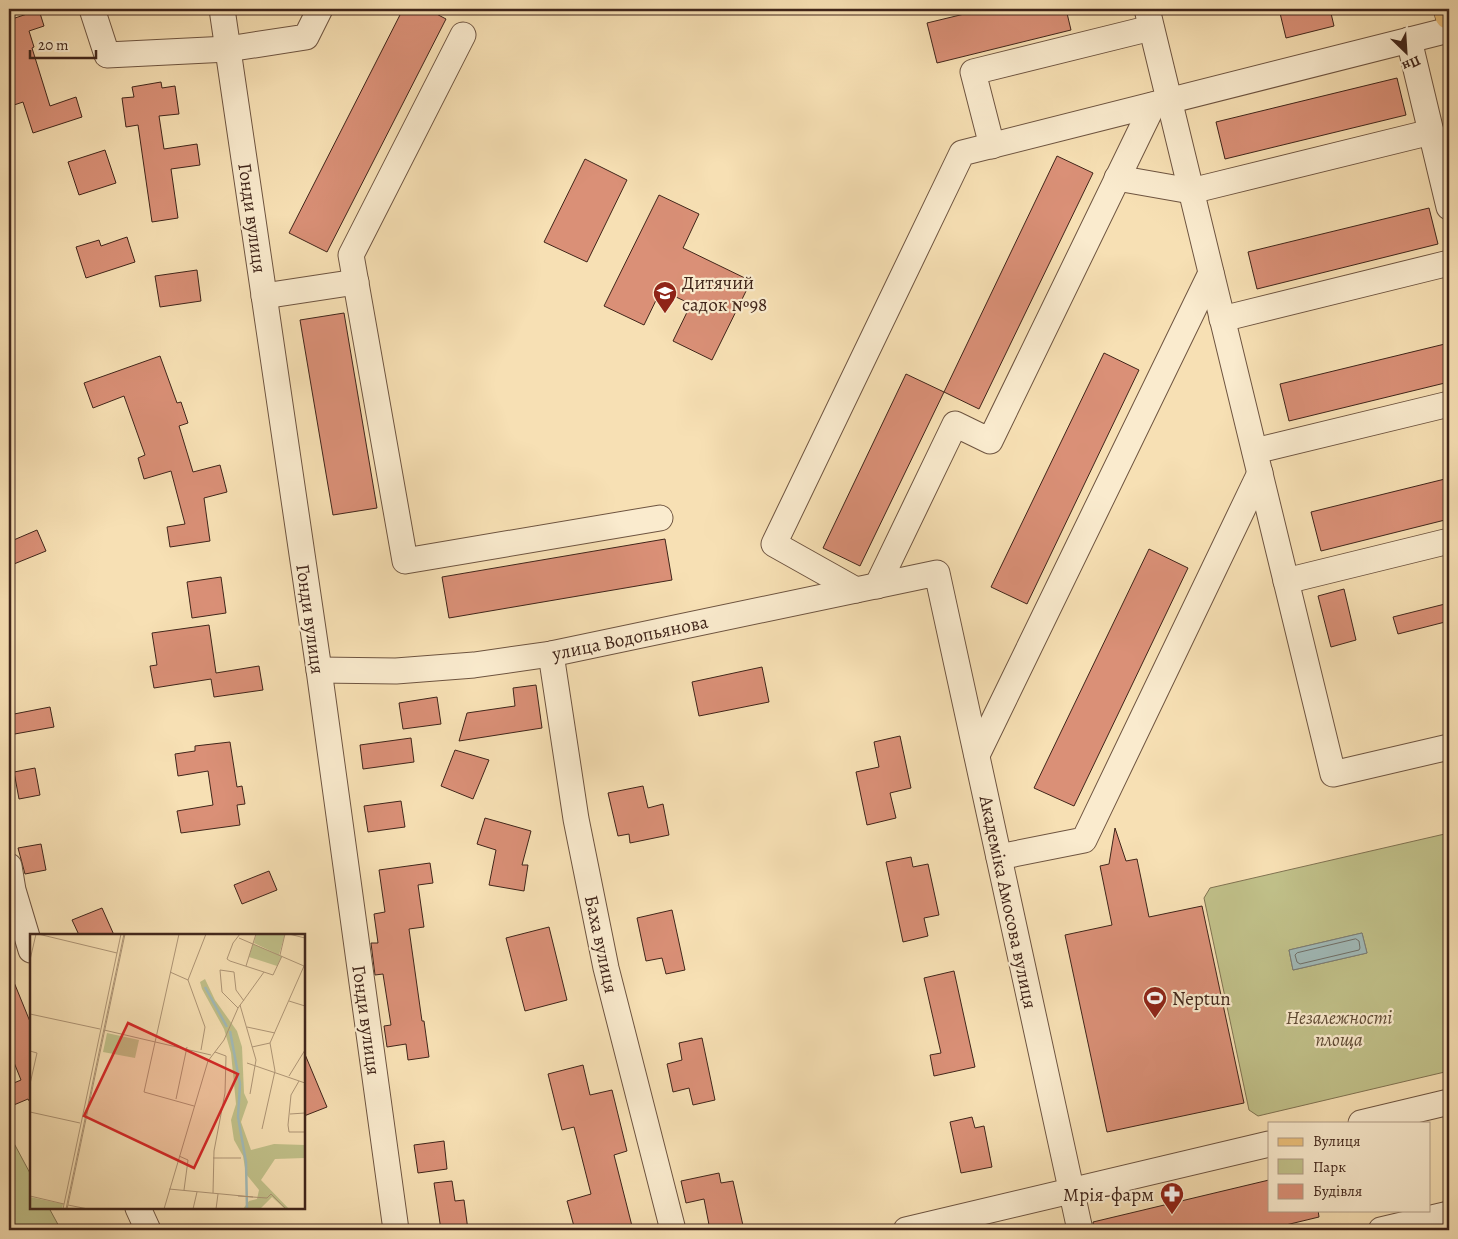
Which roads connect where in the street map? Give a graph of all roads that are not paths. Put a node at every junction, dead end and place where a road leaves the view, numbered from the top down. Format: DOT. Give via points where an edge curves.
graph roads {
  1 [pos="92,9"];
  2 [pos="222,9"];
  3 [pos="320,9"];
  4 [pos="1448,9"];
  5 [pos="1449,15"];
  6 [pos="1149,18"];
  7 [pos="1449,30"];
  8 [pos="462,35"];
  9 [pos="1409,40"];
  10 [pos="228,49"];
  11 [pos="1161,103"];
  12 [pos="1431,132"];
  13 [pos="992,146"];
  14 [pos="1118,178"];
  15 [pos="1191,191"];
  16 [pos="1449,206"];
  17 [pos="1449,263"];
  18 [pos="1211,273"];
  19 [pos="356,282"];
  20 [pos="264,296"];
  21 [pos="1222,319"];
  22 [pos="1449,404"];
  23 [pos="1257,462"];
  24 [pos="660,518"];
  25 [pos="1449,541"];
  26 [pos="938,573"];
  27 [pos="1286,581"];
  28 [pos="866,588"];
  29 [pos="551,654"];
  30 [pos="319,670"];
  31 [pos="1449,747"];
  32 [pos="977,755"];
  33 [pos="999,857"];
  34 [pos="9,866"];
  35 [pos="30,947"];
  36 [pos="1449,1102"];
  37 [pos="1408,1117"];
  38 [pos="1369,1122"];
  39 [pos="1268,1144"];
  40 [pos="1071,1191"];
  41 [pos="138,1209"];
  42 [pos="1436,1214"];
  43 [pos="148,1230"];
  44 [pos="396,1230"];
  45 [pos="673,1230"];
  46 [pos="906,1230"];
  47 [pos="1080,1230"];
  48 [pos="1381,1230"];
  1 -- 10 [label="street" via="107,56"];
  2 -- 10 [label="street, Гонди вулиця"];
  3 -- 10 [label="street" via="306,37"];
  4 -- 5 [label="main road"];
  6 -- 11 [label="street"];
  6 -- 13 [label="street" via="973,72"];
  7 -- 9 [label="street"];
  8 -- 19 [label="street" via="351,255"];
  9 -- 11 [label="street"];
  9 -- 12 [label="street"];
  10 -- 20 [label="street, Гонди вулиця"];
  11 -- 13 [label="street"];
  11 -- 14 [label="street"];
  11 -- 15 [label="street"];
  12 -- 15 [label="street"];
  12 -- 16 [label="street"];
  13 -- 28 [label="street" via="962,153 774,544"];
  14 -- 15 [label="street"];
  14 -- 28 [label="street" via="990,441 955,424"];
  15 -- 18 [label="street"];
  17 -- 21 [label="street"];
  18 -- 21 [label="street"];
  18 -- 32 [label="street"];
  19 -- 20 [label="street"];
  19 -- 24 [label="street" via="405,560"];
  20 -- 30 [label="street, Гонди вулиця"];
  21 -- 23 [label="street"];
  22 -- 23 [label="street"];
  23 -- 27 [label="street"];
  23 -- 33 [label="street" via="1084,840"];
  25 -- 27 [label="street"];
  26 -- 28 [label="street, улица Водопьянова"];
  26 -- 32 [label="street, Академіка Амосова вулиця"];
  27 -- 31 [label="street" via="1333,774"];
  28 -- 29 [label="street, улица Водопьянова"];
  29 -- 30 [label="street, улица Водопьянова" via="474,665 396,671"];
  29 -- 45 [label="street, Баха вулиця" via="576,819 606,968"];
  30 -- 44 [label="street, Гонди вулиця"];
  32 -- 33 [label="street, Академіка Амосова вулиця"];
  33 -- 40 [label="street, Академіка Амосова вулиця"];
  34 -- 35 [label="street"];
  36 -- 37 [label="street"];
  37 -- 38 [label="street"];
  39 -- 40 [label="street"];
  40 -- 46 [label="street"];
  40 -- 47 [label="street, Академіка Амосова вулиця"];
  41 -- 43 [label="street"];
  42 -- 48 [label="street"];
}
